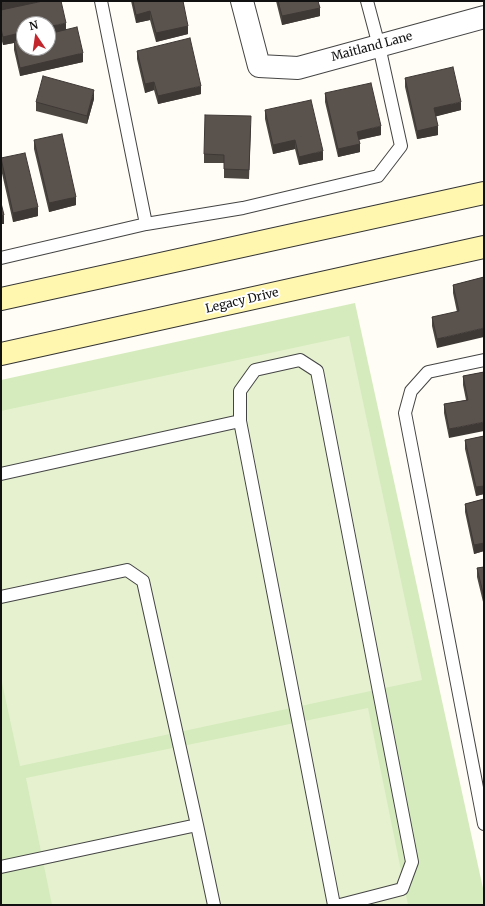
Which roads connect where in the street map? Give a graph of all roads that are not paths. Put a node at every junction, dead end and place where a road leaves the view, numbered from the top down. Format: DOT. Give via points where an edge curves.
graph roads {
  1 [pos="101,1"];
  2 [pos="242,1"];
  3 [pos="367,1"];
  4 [pos="484,16"];
  5 [pos="379,46"];
  6 [pos="484,193"];
  7 [pos="146,224"];
  8 [pos="484,247"];
  9 [pos="1,258"];
  10 [pos="1,299"];
  11 [pos="1,354"];
  12 [pos="484,360"];
  13 [pos="240,421"];
  14 [pos="1,474"];
  15 [pos="1,598"];
  16 [pos="484,824"];
  17 [pos="197,825"];
  18 [pos="1,867"];
  19 [pos="214,905"];
  20 [pos="334,905"];
  21 [pos="340,905"];
  1 -- 7 [label="lane"];
  2 -- 5 [label="street, Maitland Lane" via="259,66 298,68"];
  3 -- 5 [label="lane"];
  4 -- 5 [label="street, Maitland Lane"];
  5 -- 7 [label="lane" via="401,146 378,176 243,208"];
  6 -- 10 [label="main road"];
  7 -- 9 [label="lane"];
  8 -- 11 [label="main road, Legacy Drive"];
  12 -- 16 [label="lane" via="428,372 411,391 406,413"];
  13 -- 14 [label="lane"];
  13 -- 20 [label="lane"];
  13 -- 21 [label="lane" via="240,391 255,370 300,360 316,371 412,862 402,890"];
  15 -- 17 [label="lane" via="127,570 143,581"];
  17 -- 18 [label="lane"];
  17 -- 19 [label="lane"];
}
